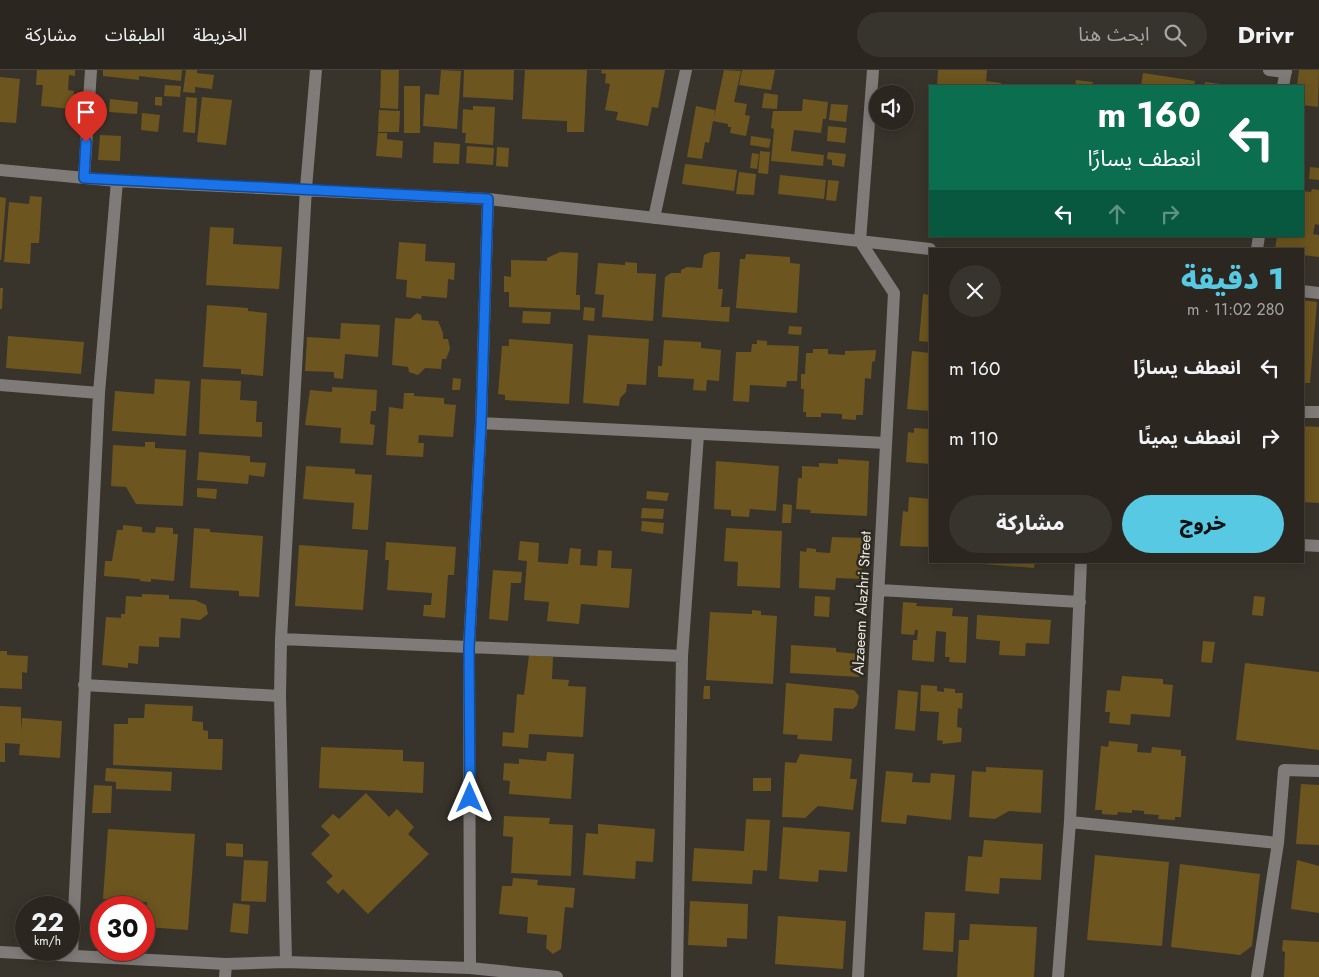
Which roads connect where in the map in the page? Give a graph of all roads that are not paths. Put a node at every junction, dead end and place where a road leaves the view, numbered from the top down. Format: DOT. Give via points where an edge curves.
graph roads {
  1 [pos="91,70"];
  2 [pos="316,70"];
  3 [pos="686,70"];
  4 [pos="873,70"];
  5 [pos="1269,70"];
  6 [pos="1286,71"];
  7 [pos="1283,85"];
  8 [pos="0,170"];
  9 [pos="84,178"];
  10 [pos="117,181"];
  11 [pos="306,188"];
  12 [pos="488,199"];
  13 [pos="654,218"];
  14 [pos="860,241"];
  15 [pos="929,249"];
  16 [pos="1304,291"];
  17 [pos="1319,293"];
  18 [pos="0,385"];
  19 [pos="99,393"];
  20 [pos="1304,412"];
  21 [pos="1319,412"];
  22 [pos="481,423"];
  23 [pos="698,435"];
  24 [pos="886,444"];
  25 [pos="1304,545"];
  26 [pos="1319,546"];
  27 [pos="1081,563"];
  28 [pos="880,590"];
  29 [pos="1080,602"];
  30 [pos="281,639"];
  31 [pos="469,648"];
  32 [pos="682,656"];
  33 [pos="84,685"];
  34 [pos="280,696"];
  35 [pos="1319,771"];
  36 [pos="1070,822"];
  37 [pos="1278,843"];
  38 [pos="75,896"];
  39 [pos="0,952"];
  40 [pos="15,953"];
  41 [pos="80,955"];
  42 [pos="286,962"];
  43 [pos="226,964"];
  44 [pos="470,968"];
  45 [pos="420,972"];
  46 [pos="225,977"];
  47 [pos="557,977"];
  48 [pos="678,977"];
  49 [pos="858,977"];
  50 [pos="1058,977"];
  51 [pos="1257,977"];
  1 -- 9 [label="street"];
  2 -- 11 [label="street"];
  3 -- 13 [label="street"];
  4 -- 14 [label="street"];
  5 -- 6 [label="street"];
  6 -- 7 [label="street"];
  8 -- 9 [label="street"];
  9 -- 10 [label="street"];
  10 -- 11 [label="street"];
  10 -- 19 [label="street"];
  11 -- 12 [label="street"];
  11 -- 30 [label="street"];
  12 -- 13 [label="street"];
  12 -- 22 [label="street"];
  13 -- 14 [label="street"];
  14 -- 15 [label="street"];
  14 -- 24 [label="street, Alzaeem Alazhri Street" via="894,293"];
  16 -- 17 [label="street"];
  18 -- 19 [label="street"];
  19 -- 33 [label="street"];
  20 -- 21 [label="street"];
  22 -- 23 [label="street"];
  22 -- 31 [label="street"];
  23 -- 24 [label="street"];
  23 -- 32 [label="street"];
  24 -- 28 [label="street, Alzaeem Alazhri Street"];
  25 -- 26 [label="street"];
  27 -- 29 [label="street"];
  28 -- 29 [label="street"];
  28 -- 49 [label="street, Alzaeem Alazhri Street"];
  29 -- 36 [label="street"];
  30 -- 31 [label="street"];
  30 -- 34 [label="street"];
  31 -- 32 [label="street"];
  31 -- 44 [label="street"];
  32 -- 48 [label="street"];
  33 -- 34 [label="street"];
  33 -- 38 [label="street"];
  34 -- 42 [label="street"];
  35 -- 37 [label="street" via="1284,770"];
  36 -- 37 [label="street"];
  36 -- 50 [label="street"];
  37 -- 51 [label="street"];
  39 -- 40 [label="street"];
  41 -- 43 [label="street"];
  42 -- 43 [label="street"];
  42 -- 45 [label="street"];
  43 -- 46 [label="street"];
  44 -- 45 [label="street"];
  44 -- 47 [label="street"];
}
